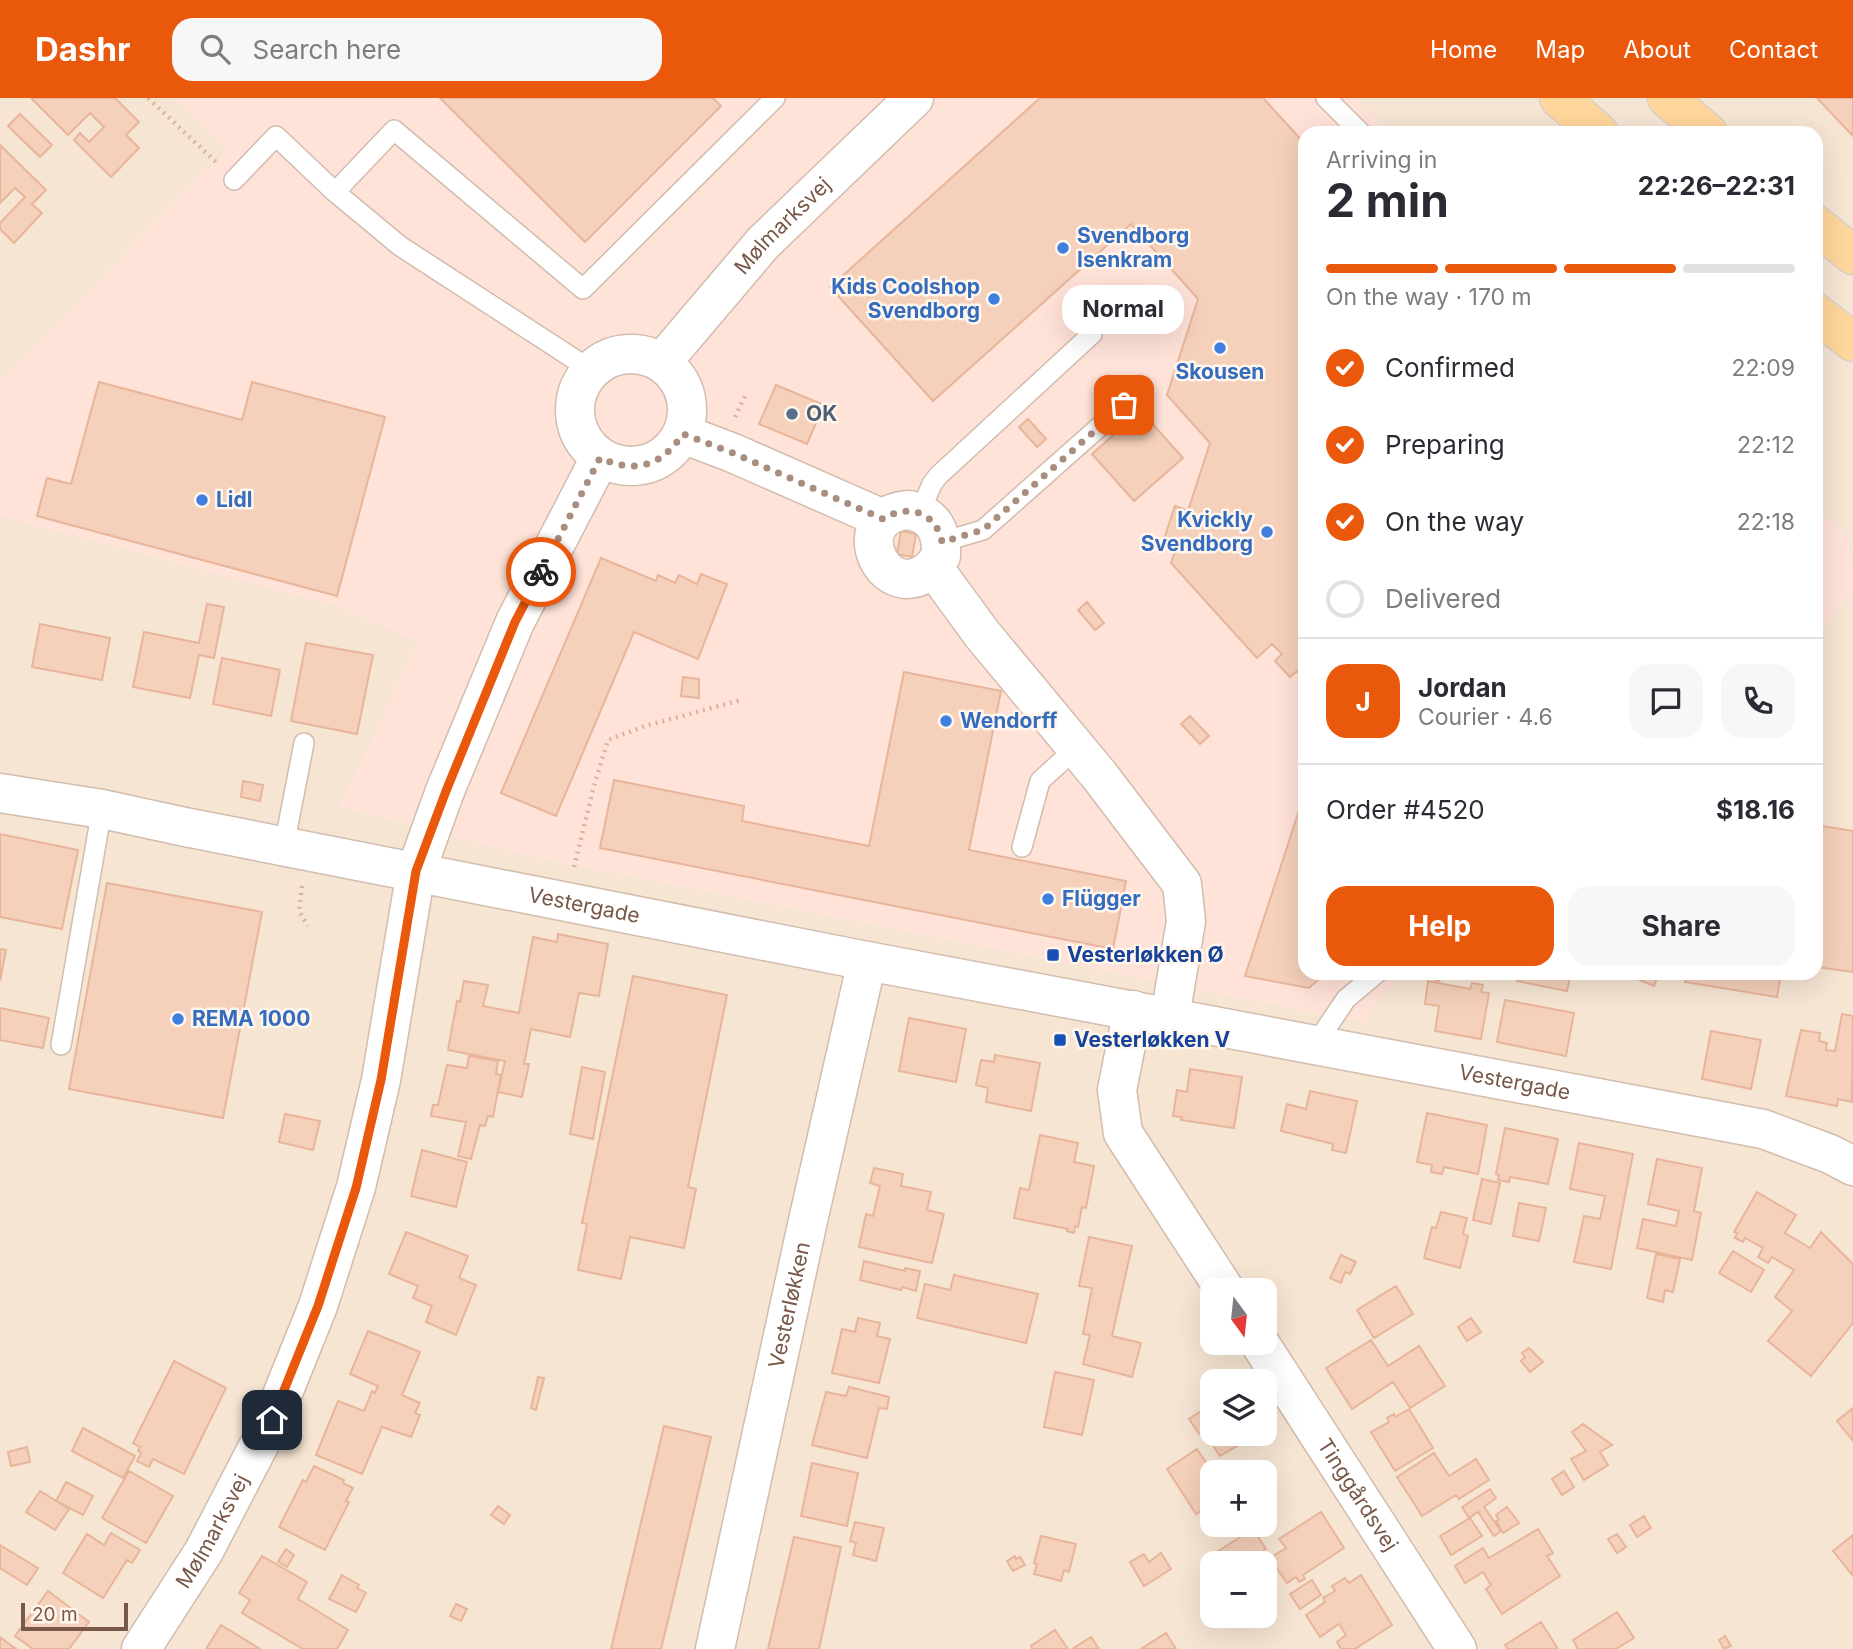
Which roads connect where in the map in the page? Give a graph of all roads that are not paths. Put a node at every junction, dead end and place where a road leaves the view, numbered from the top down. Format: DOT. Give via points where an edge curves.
graph roads {
  1 [pos="775,98"];
  2 [pos="914,98"];
  3 [pos="1326,98"];
  4 [pos="1559,98"];
  5 [pos="1667,98"];
  6 [pos="1354,126"];
  7 [pos="1591,126"];
  8 [pos="1700,126"];
  9 [pos="234,180"];
  10 [pos="335,192"];
  11 [pos="1823,230"];
  12 [pos="1853,254"];
  13 [pos="1823,318"];
  14 [pos="1092,334"];
  15 [pos="1853,342"];
  16 [pos="662,362"];
  17 [pos="591,370"];
  18 [pos="1124,405"];
  19 [pos="683,434"];
  20 [pos="600,458"];
  21 [pos="883,519"];
  22 [pos="931,541"];
  23 [pos="303,743"];
  24 [pos="1075,749"];
  25 [pos="0,793"];
  26 [pos="102,809"];
  27 [pos="284,846"];
  28 [pos="1022,847"];
  29 [pos="416,871"];
  30 [pos="867,961"];
  31 [pos="1369,980"];
  32 [pos="1133,1010"];
  33 [pos="1170,1017"];
  34 [pos="61,1045"];
  35 [pos="1315,1045"];
  36 [pos="1853,1166"];
  37 [pos="1217,1278"];
  38 [pos="1267,1355"];
  39 [pos="141,1649"];
  40 [pos="715,1649"];
  41 [pos="1457,1649"];
  1 -- 10 [label="lane" via="583,289 394,130"];
  2 -- 16 [label="street, Mølmarksvej" via="763,243"];
  3 -- 6 [label="lane"];
  4 -- 7 [label="main road"];
  5 -- 8 [label="main road"];
  9 -- 10 [label="lane" via="276,136"];
  10 -- 17 [label="lane" via="400,246"];
  11 -- 12 [label="main road"];
  13 -- 15 [label="main road"];
  14 -- 22 [label="lane" via="932,484"];
  16 -- 17 [label="street" via="625,354"];
  16 -- 19 [label="street" via="678,380 687,402"];
  17 -- 20 [label="street" via="580,385 575,417 579,433"];
  18 -- 22 [label="lane" via="983,530"];
  19 -- 20 [label="street" via="656,461 638,467 618,466"];
  19 -- 21 [label="street"];
  20 -- 29 [label="street, Mølmarksvej" via="515,622"];
  21 -- 22 [label="street" via="899,511"];
  21 -- 22 [label="street" via="873,539 877,560 902,578 924,574"];
  22 -- 24 [label="street" via="982,634"];
  23 -- 27 [label="lane"];
  24 -- 28 [label="lane" via="1040,781"];
  24 -- 33 [label="street" via="1182,884 1186,921"];
  25 -- 26 [label="street, Vestergade"];
  26 -- 27 [label="street, Vestergade"];
  26 -- 34 [label="lane"];
  27 -- 29 [label="street, Vestergade"];
  29 -- 30 [label="street, Vestergade"];
  29 -- 39 [label="street, Mølmarksvej" via="381,1080 356,1188 318,1306 272,1420 204,1551"];
  30 -- 32 [label="street, Vestergade"];
  30 -- 40 [label="street, Vesterløkken"];
  31 -- 35 [label="lane" via="1346,999"];
  32 -- 33 [label="street, Vestergade"];
  32 -- 37 [label="street" via="1117,1090 1123,1133"];
  33 -- 35 [label="street, Vestergade"];
  35 -- 36 [label="street, Vestergade" via="1763,1129"];
  38 -- 41 [label="street, Tinggårdsvej"];
}
